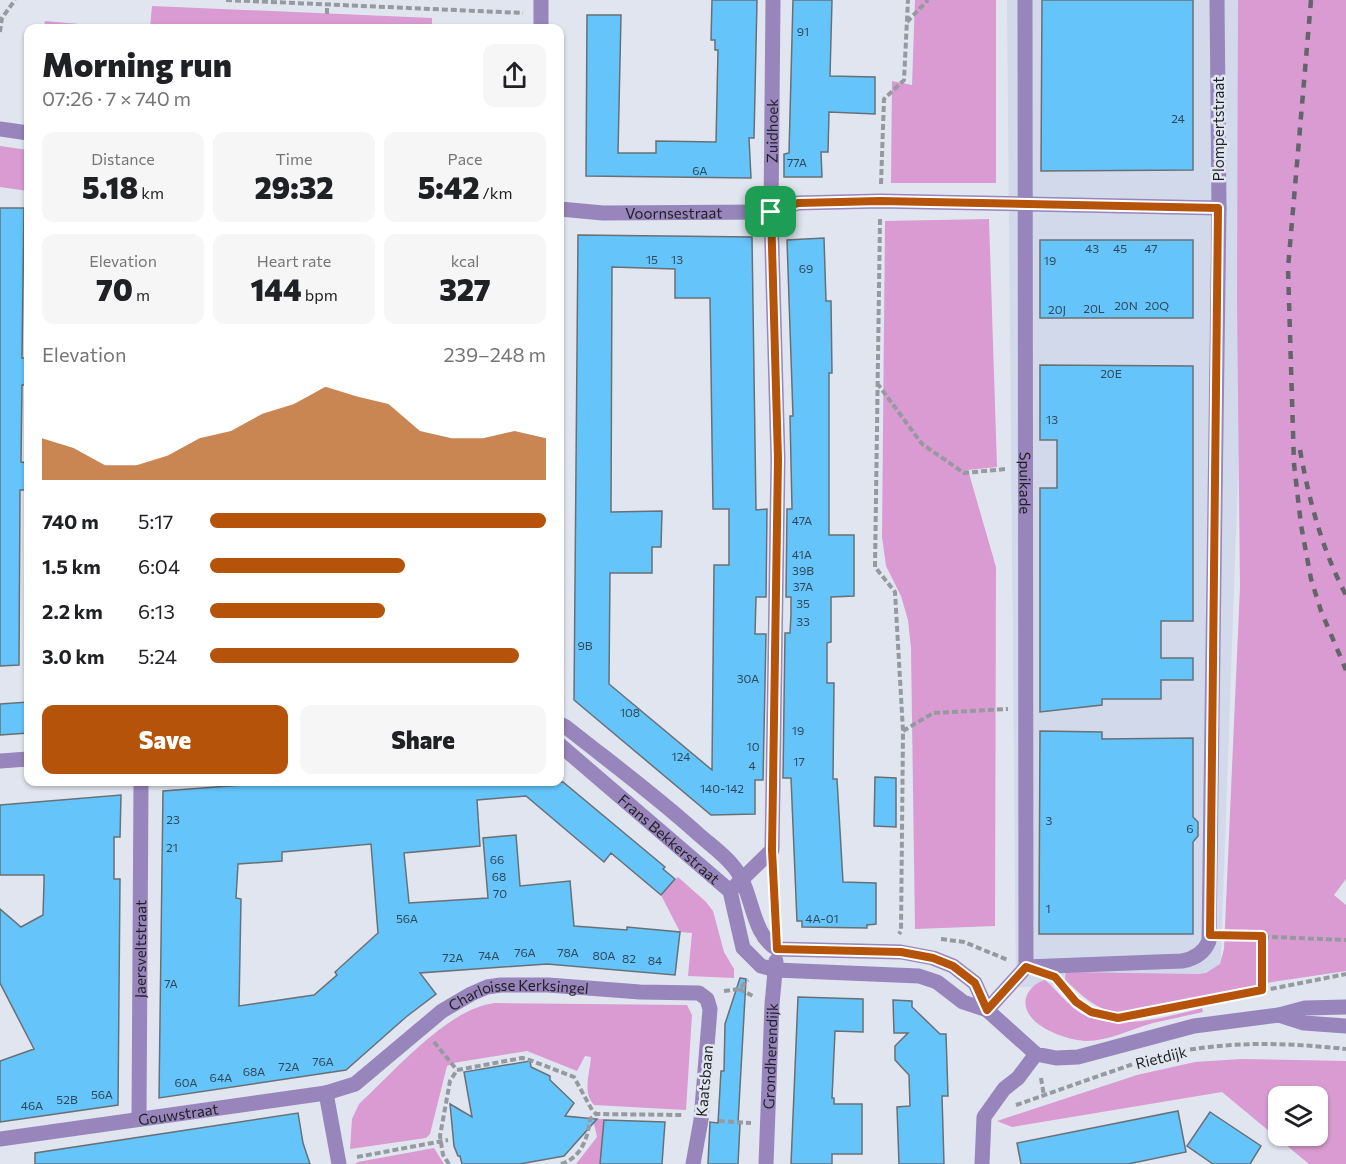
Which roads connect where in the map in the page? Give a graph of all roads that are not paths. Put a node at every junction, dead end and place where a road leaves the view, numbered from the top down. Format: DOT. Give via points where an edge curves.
graph roads {
  1 [pos="773,0"];
  2 [pos="1025,0"];
  3 [pos="1217,0"];
  4 [pos="0,129"];
  5 [pos="24,132"];
  6 [pos="1025,205"];
  7 [pos="1218,208"];
  8 [pos="564,209"];
  9 [pos="771,212"];
  10 [pos="564,726"];
  11 [pos="564,748"];
  12 [pos="24,759"];
  13 [pos="0,761"];
  14 [pos="141,786"];
  15 [pos="743,879"];
  16 [pos="730,891"];
  17 [pos="777,949"];
  18 [pos="1026,967"];
  19 [pos="776,970"];
  20 [pos="707,999"];
  21 [pos="1346,1007"];
  22 [pos="987,1010"];
  23 [pos="1279,1015"];
  24 [pos="1346,1026"];
  25 [pos="1036,1053"];
  26 [pos="355,1084"];
  27 [pos="326,1093"];
  28 [pos="139,1119"];
  29 [pos="0,1139"];
  30 [pos="339,1162"];
  31 [pos="693,1164"];
  32 [pos="766,1164"];
  33 [pos="982,1164"];
  1 -- 9 [label="street, Zuidhoek"];
  2 -- 6 [label="street, Spuikade"];
  3 -- 7 [label="street, Plompertstraat"];
  4 -- 5 [label="street"];
  6 -- 7 [label="street, Voornsestraat"];
  6 -- 9 [label="street, Voornsestraat" via="962,201 798,203"];
  6 -- 18 [label="street, Spuikade"];
  7 -- 18 [label="street, Plompertstraat" via="1210,938 1207,947 1195,957 1182,961"];
  8 -- 9 [label="street, Voornsestraat" via="603,213"];
  9 -- 15 [label="street, Zuidhoek" via="778,459 772,850"];
  10 -- 15 [label="street, Frans Bekkerstraat" via="679,817 733,865"];
  11 -- 16 [label="street, Frans Bekkerstraat"];
  12 -- 13 [label="street"];
  14 -- 28 [label="street, Jaersveltstraat"];
  15 -- 16 [label="street"];
  15 -- 17 [label="street, Frans Bekkerstraat" via="760,934"];
  16 -- 19 [label="street, Frans Bekkerstraat" via="743,948 761,966"];
  17 -- 19 [label="street, Grondherendijk"];
  17 -- 22 [label="street" via="901,952 933,958 953,966 975,983"];
  18 -- 22 [label="street"];
  19 -- 22 [label="street" via="919,976 936,982 963,1002"];
  19 -- 32 [label="street, Grondherendijk"];
  20 -- 26 [label="street, Charloisse Kerksingel" via="699,993 548,985 487,987 442,1011"];
  20 -- 31 [label="street, Kaatsbaan" via="710,1008 701,1120"];
  21 -- 23 [label="street, Rietdijk" via="1305,1008"];
  22 -- 25 [label="street"];
  23 -- 24 [label="street, Rietdijk" via="1304,1023"];
  23 -- 25 [label="street, Rietdijk" via="1194,1026 1078,1057 1056,1058"];
  25 -- 33 [label="street" via="984,1116"];
  26 -- 27 [label="street, Gouwstraat"];
  27 -- 28 [label="street, Gouwstraat"];
  27 -- 30 [label="street"];
  28 -- 29 [label="street, Gouwstraat"];
}
